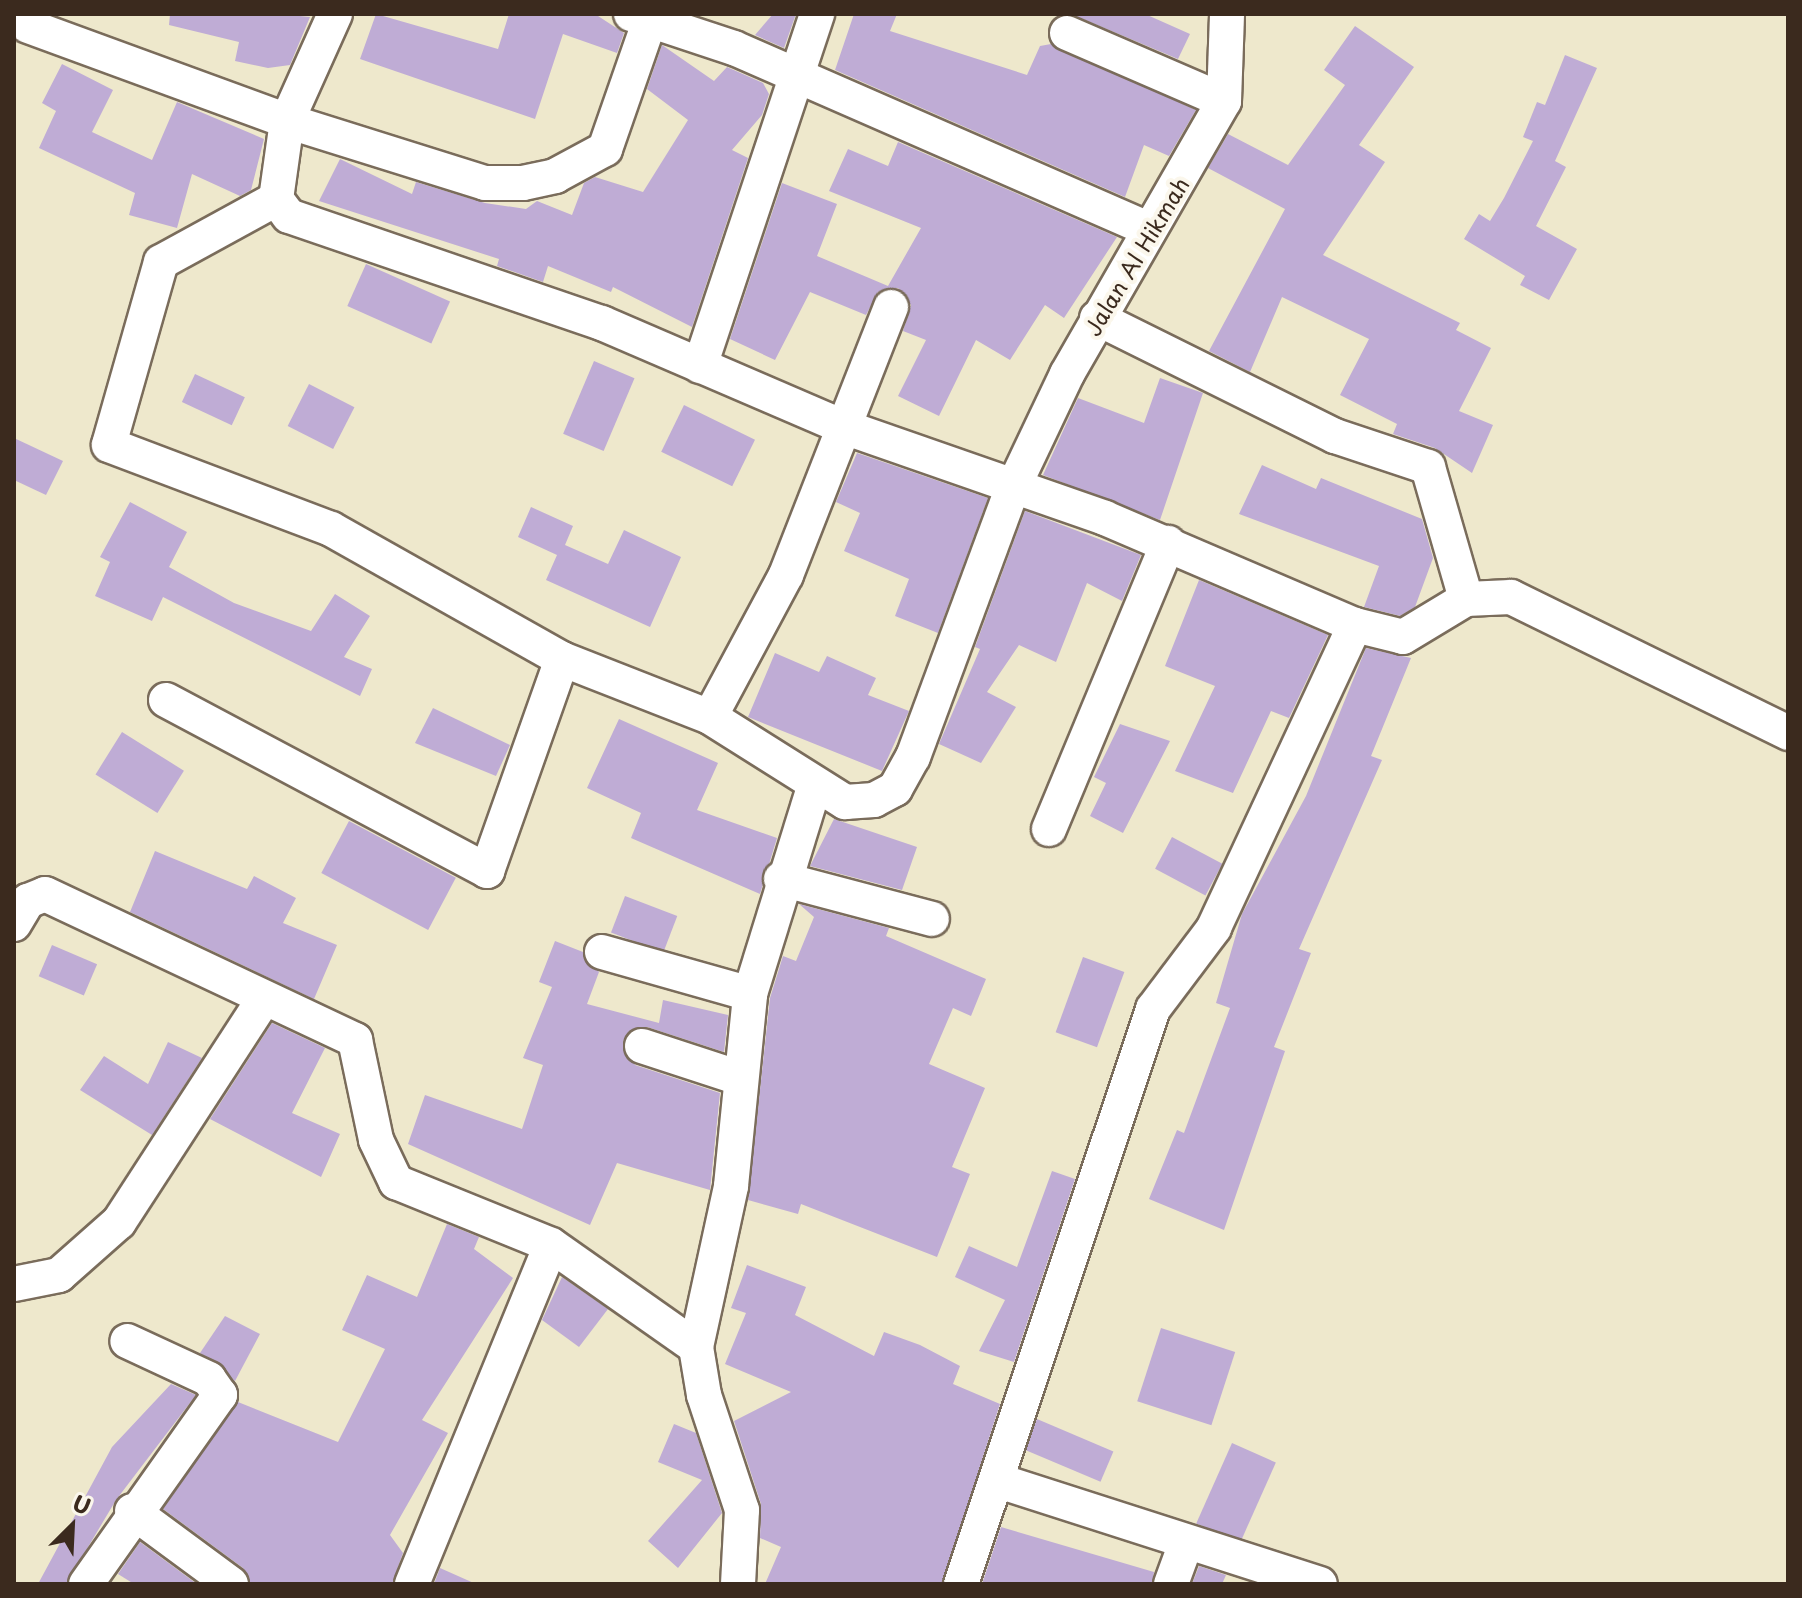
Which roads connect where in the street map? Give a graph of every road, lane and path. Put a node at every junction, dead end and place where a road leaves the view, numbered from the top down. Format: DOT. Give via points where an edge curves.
graph roads {
  1 [pos="335,14"];
  2 [pos="817,14"];
  3 [pos="1227,14"];
  4 [pos="645,16"];
  5 [pos="25,27"];
  6 [pos="1067,33"];
  7 [pos="792,79"];
  8 [pos="1224,101"];
  9 [pos="287,121"];
  10 [pos="276,199"];
  11 [pos="1148,229"];
  12 [pos="891,307"];
  13 [pos="1097,318"];
  14 [pos="700,366"];
  15 [pos="844,427"];
  16 [pos="1012,490"];
  17 [pos="1168,543"];
  18 [pos="1466,599"];
  19 [pos="1355,625"];
  20 [pos="562,659"];
  21 [pos="166,700"];
  22 [pos="710,717"];
  23 [pos="1788,733"];
  24 [pos="814,787"];
  25 [pos="1049,829"];
  26 [pos="781,879"];
  27 [pos="932,919"];
  28 [pos="14,924"];
  29 [pos="602,952"];
  30 [pos="750,994"];
  31 [pos="263,1000"];
  32 [pos="642,1046"];
  33 [pos="740,1078"];
  34 [pos="551,1245"];
  35 [pos="14,1284"];
  36 [pos="127,1341"];
  37 [pos="696,1347"];
  38 [pos="999,1481"];
  39 [pos="132,1511"];
  40 [pos="1186,1543"];
  41 [pos="86,1584"];
  42 [pos="231,1584"];
  43 [pos="412,1584"];
  44 [pos="738,1584"];
  45 [pos="961,1584"];
  46 [pos="1171,1584"];
  47 [pos="1320,1584"];
  1 -- 9 [label="street"];
  2 -- 7 [label="street"];
  3 -- 8 [label="street, Jalan Al Hikmah"];
  4 -- 7 [label="street"];
  4 -- 9 [label="street" via="605,149 555,176 485,183"];
  5 -- 9 [label="street"];
  6 -- 8 [label="street"];
  7 -- 11 [label="street"];
  7 -- 14 [label="street"];
  8 -- 11 [label="street, Jalan Al Hikmah" via="1201,150"];
  9 -- 10 [label="street"];
  10 -- 14 [label="street" via="289,216 602,323"];
  10 -- 20 [label="street, Jalan Al Hikmah" via="161,262 109,445 331,529"];
  11 -- 13 [label="street, Jalan Al Hikmah"];
  12 -- 15 [label="street"];
  13 -- 16 [label="street, Jalan Al Hikmah"];
  13 -- 18 [label="street" via="1335,436 1428,467"];
  14 -- 15 [label="street"];
  15 -- 16 [label="street"];
  15 -- 22 [label="street" via="786,575"];
  16 -- 17 [label="street"];
  16 -- 24 [label="street, Jalan Al Hikmah" via="932,715 895,789 874,800 845,802"];
  17 -- 19 [label="street"];
  17 -- 25 [label="street"];
  18 -- 19 [label="street" via="1403,637"];
  18 -- 23 [label="street" via="1511,597"];
  19 -- 38 [label="street" via="1214,928 1153,1009"];
  20 -- 21 [label="street" via="487,871"];
  20 -- 22 [label="street, Jalan Al Hikmah"];
  22 -- 24 [label="street, Jalan Al Hikmah"];
  24 -- 26 [label="street"];
  26 -- 27 [label="street"];
  26 -- 30 [label="street"];
  28 -- 31 [label="street" via="28,901 45,894"];
  29 -- 30 [label="street"];
  30 -- 33 [label="street"];
  31 -- 34 [label="street" via="355,1040 376,1140 396,1182"];
  31 -- 35 [label="street" via="119,1222 59,1275"];
  32 -- 33 [label="street"];
  33 -- 37 [label="street" via="731,1186"];
  34 -- 37 [label="street"];
  34 -- 43 [label="street"];
  36 -- 39 [label="street" via="209,1379 220,1395"];
  37 -- 44 [label="street" via="704,1395 742,1510"];
  38 -- 40 [label="street"];
  38 -- 45 [label="street"];
  39 -- 41 [label="street"];
  39 -- 42 [label="street"];
  40 -- 46 [label="street"];
  40 -- 47 [label="street"];
}
